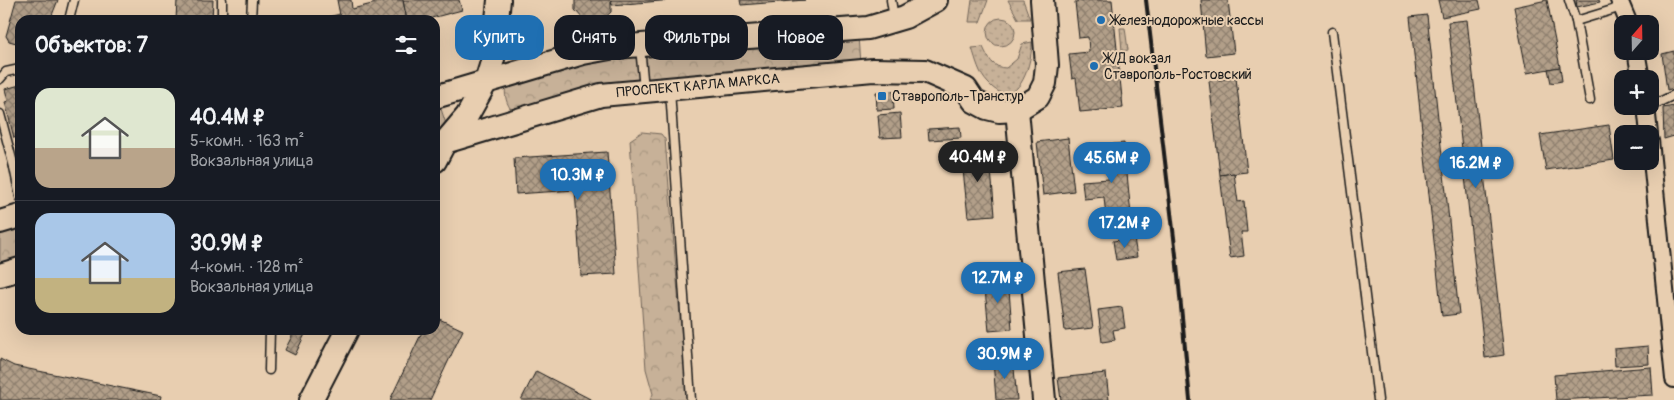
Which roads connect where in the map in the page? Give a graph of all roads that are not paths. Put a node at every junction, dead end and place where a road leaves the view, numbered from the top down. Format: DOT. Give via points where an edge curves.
graph roads {
  1 [pos="74,0"];
  2 [pos="222,0"];
  3 [pos="252,0"];
  4 [pos="499,0"];
  5 [pos="936,0"];
  6 [pos="1042,0"];
  7 [pos="1569,0"];
  8 [pos="1620,3"];
  9 [pos="893,11"];
  10 [pos="70,15"];
  11 [pos="222,15"];
  12 [pos="252,15"];
  13 [pos="1625,15"];
  14 [pos="1576,22"];
  15 [pos="1332,32"];
  16 [pos="640,45"];
  17 [pos="15,69"];
  18 [pos="0,79"];
  19 [pos="486,82"];
  20 [pos="670,87"];
  21 [pos="644,89"];
  22 [pos="1674,95"];
  23 [pos="440,96"];
  24 [pos="1590,100"];
  25 [pos="1659,102"];
  26 [pos="1017,110"];
  27 [pos="0,114"];
  28 [pos="440,148"];
  29 [pos="440,149"];
  30 [pos="15,160"];
  31 [pos="1653,170"];
  32 [pos="15,218"];
  33 [pos="0,222"];
  34 [pos="15,270"];
  35 [pos="0,275"];
  36 [pos="270,335"];
  37 [pos="344,335"];
  38 [pos="269,370"];
  39 [pos="1674,379"];
  40 [pos="311,400"];
  41 [pos="691,400"];
  42 [pos="1044,400"];
  43 [pos="1378,400"];
  1 -- 10 [label="lane"];
  2 -- 11 [label="lane"];
  3 -- 12 [label="lane"];
  4 -- 19 [label="main road" via="493,58"];
  5 -- 9 [label="main road"];
  6 -- 26 [label="main road" via="1047,65 1045,83 1038,97"];
  7 -- 14 [label="lane"];
  8 -- 13 [label="street"];
  8 -- 14 [label="lane"];
  9 -- 16 [label="main road" via="868,28"];
  14 -- 24 [label="lane"];
  15 -- 43 [label="lane"];
  16 -- 19 [label="main road" via="584,53"];
  16 -- 21 [label="lane"];
  17 -- 18 [label="lane" via="6,72"];
  19 -- 23 [label="main road"];
  19 -- 28 [label="main road" via="467,116"];
  20 -- 21 [label="main road, ПРОСПЕКТ КАРЛА МАРКСА"];
  20 -- 26 [label="main road, ПРОСПЕКТ КАРЛА МАРКСА" via="873,70 925,72 966,89 974,101 987,108"];
  20 -- 41 [label="lane"];
  21 -- 29 [label="main road, ПРОСПЕКТ КАРЛА МАРКСА" via="601,95"];
  22 -- 25 [label="lane"];
  26 -- 42 [label="main road"];
  27 -- 30 [label="lane"];
  31 -- 39 [label="street"];
  32 -- 33 [label="main road"];
  34 -- 35 [label="main road"];
  36 -- 38 [label="lane"];
  37 -- 40 [label="main road"];
}
